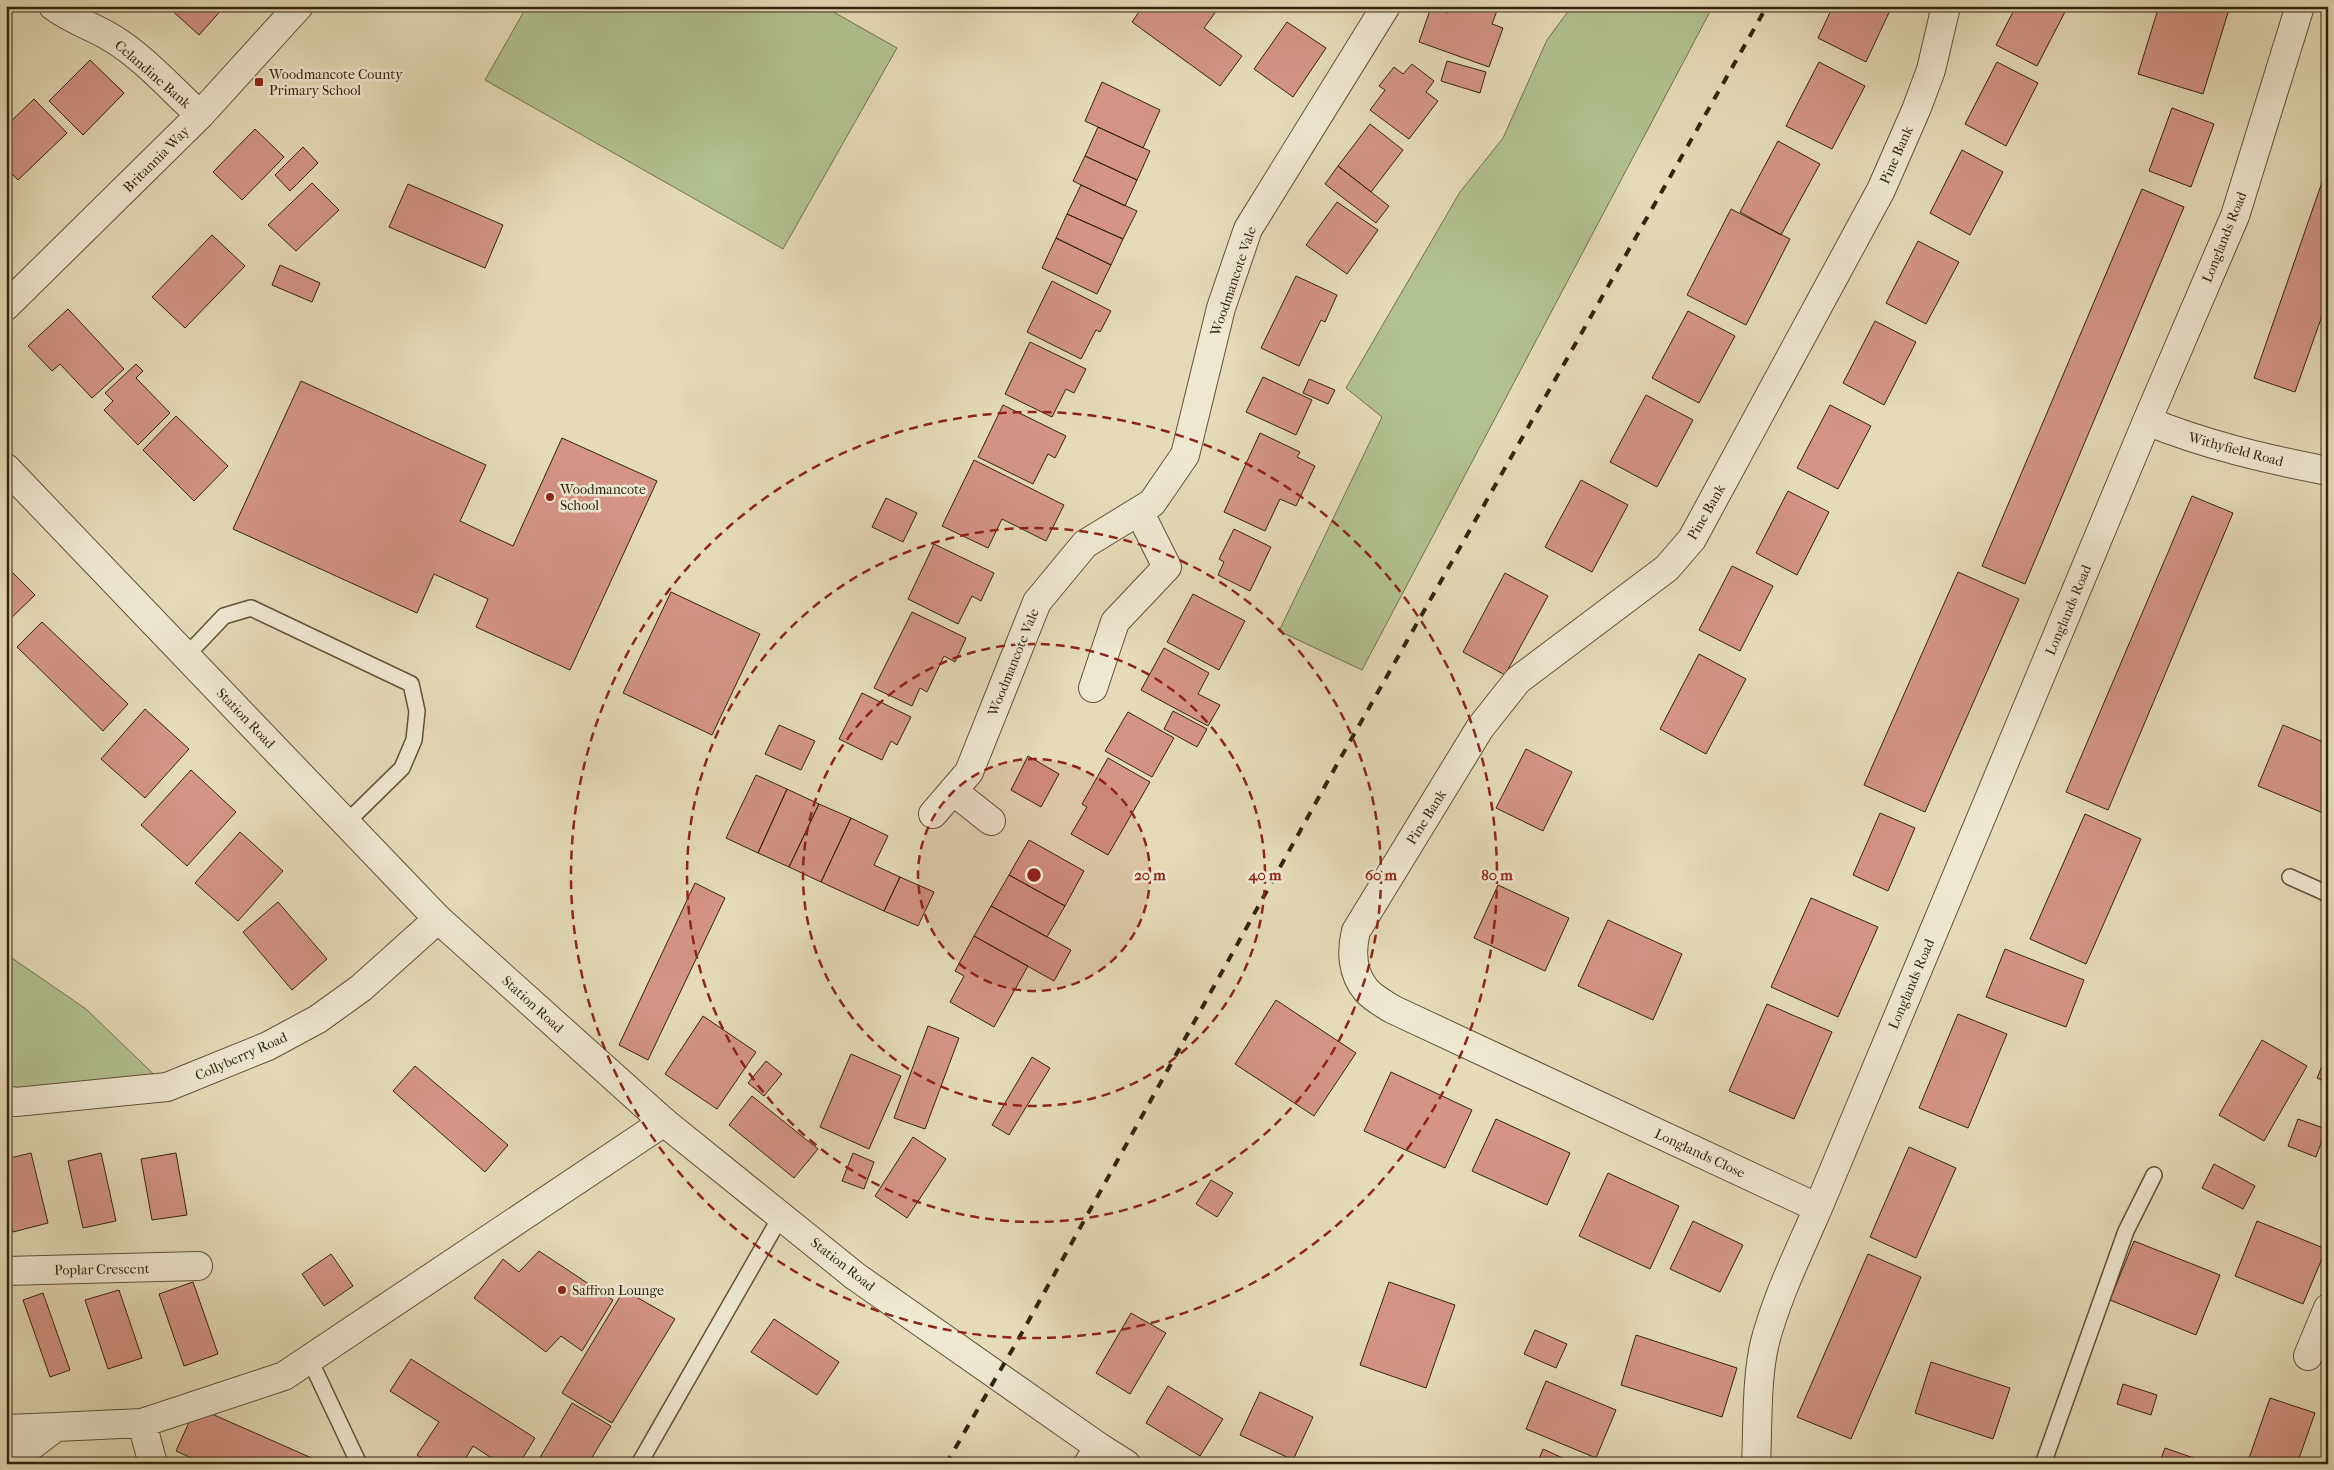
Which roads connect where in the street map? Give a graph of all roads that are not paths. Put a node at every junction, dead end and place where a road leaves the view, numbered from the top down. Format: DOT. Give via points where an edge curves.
graph roads {
  1 [pos="53,6"];
  2 [pos="300,6"];
  3 [pos="1386,6"];
  4 [pos="1946,6"];
  5 [pos="2300,6"];
  6 [pos="200,115"];
  7 [pos="6,306"];
  8 [pos="2147,421"];
  9 [pos="6,468"];
  10 [pos="2328,471"];
  11 [pos="1139,511"];
  12 [pos="186,656"];
  13 [pos="1093,688"];
  14 [pos="953,790"];
  15 [pos="933,814"];
  16 [pos="991,821"];
  17 [pos="346,823"];
  18 [pos="2290,877"];
  19 [pos="2328,894"];
  20 [pos="438,919"];
  21 [pos="1355,969"];
  22 [pos="6,1100"];
  23 [pos="664,1122"];
  24 [pos="2154,1175"];
  25 [pos="1818,1208"];
  26 [pos="781,1216"];
  27 [pos="198,1266"];
  28 [pos="6,1271"];
  29 [pos="2328,1308"];
  30 [pos="2308,1356"];
  31 [pos="309,1358"];
  32 [pos="142,1423"];
  33 [pos="56,1427"];
  34 [pos="6,1428"];
  35 [pos="1094,1455"];
  36 [pos="7,1464"];
  37 [pos="153,1464"];
  38 [pos="359,1464"];
  39 [pos="639,1464"];
  40 [pos="1126,1464"];
  41 [pos="1756,1464"];
  42 [pos="1765,1464"];
  43 [pos="2043,1464"];
  1 -- 6 [label="street, Celandine Bank" via="110,37 137,56"];
  2 -- 6 [label="street, Britannia Way"];
  3 -- 11 [label="street, Woodmancote Vale" via="1248,228 1221,308 1185,456 1152,503"];
  4 -- 21 [label="street, Pine Bank" via="1931,70 1881,190 1692,539 1667,568 1518,680 1480,728 1356,931 1352,948"];
  5 -- 8 [label="street, Longlands Road" via="2235,216"];
  6 -- 7 [label="street, Britannia Way"];
  8 -- 10 [label="street, Withyfield Road" via="2252,456"];
  8 -- 25 [label="street, Longlands Road"];
  9 -- 12 [label="street, Station Road"];
  11 -- 13 [label="street" via="1167,567 1115,622"];
  11 -- 14 [label="street, Woodmancote Vale" via="1085,544 1036,602 969,772"];
  12 -- 17 [label="street, Station Road"];
  12 -- 17 [label="lane" via="224,616 251,608 411,684 416,711 414,740 402,768"];
  14 -- 15 [label="street, Woodmancote Vale"];
  14 -- 16 [label="street"];
  17 -- 20 [label="street, Station Road"];
  18 -- 19 [label="lane"];
  20 -- 22 [label="street, Collyberry Road" via="361,988 318,1019 268,1046 167,1088 16,1102"];
  20 -- 23 [label="street, Station Road"];
  21 -- 25 [label="street, Longlands Close" via="1366,990 1392,1009"];
  23 -- 26 [label="street, Station Road"];
  23 -- 31 [label="street"];
  24 -- 43 [label="lane" via="2126,1231"];
  25 -- 41 [label="street" via="1764,1344"];
  26 -- 35 [label="street, Station Road" via="855,1276"];
  26 -- 39 [label="lane"];
  27 -- 28 [label="street, Poplar Crescent"];
  29 -- 30 [label="street"];
  31 -- 32 [label="street" via="284,1376"];
  31 -- 38 [label="lane"];
  32 -- 33 [label="street"];
  32 -- 37 [label="street"];
  33 -- 34 [label="street"];
  33 -- 36 [label="street"];
  35 -- 40 [label="street, Station Road"];
  41 -- 42 [label="street"];
}
